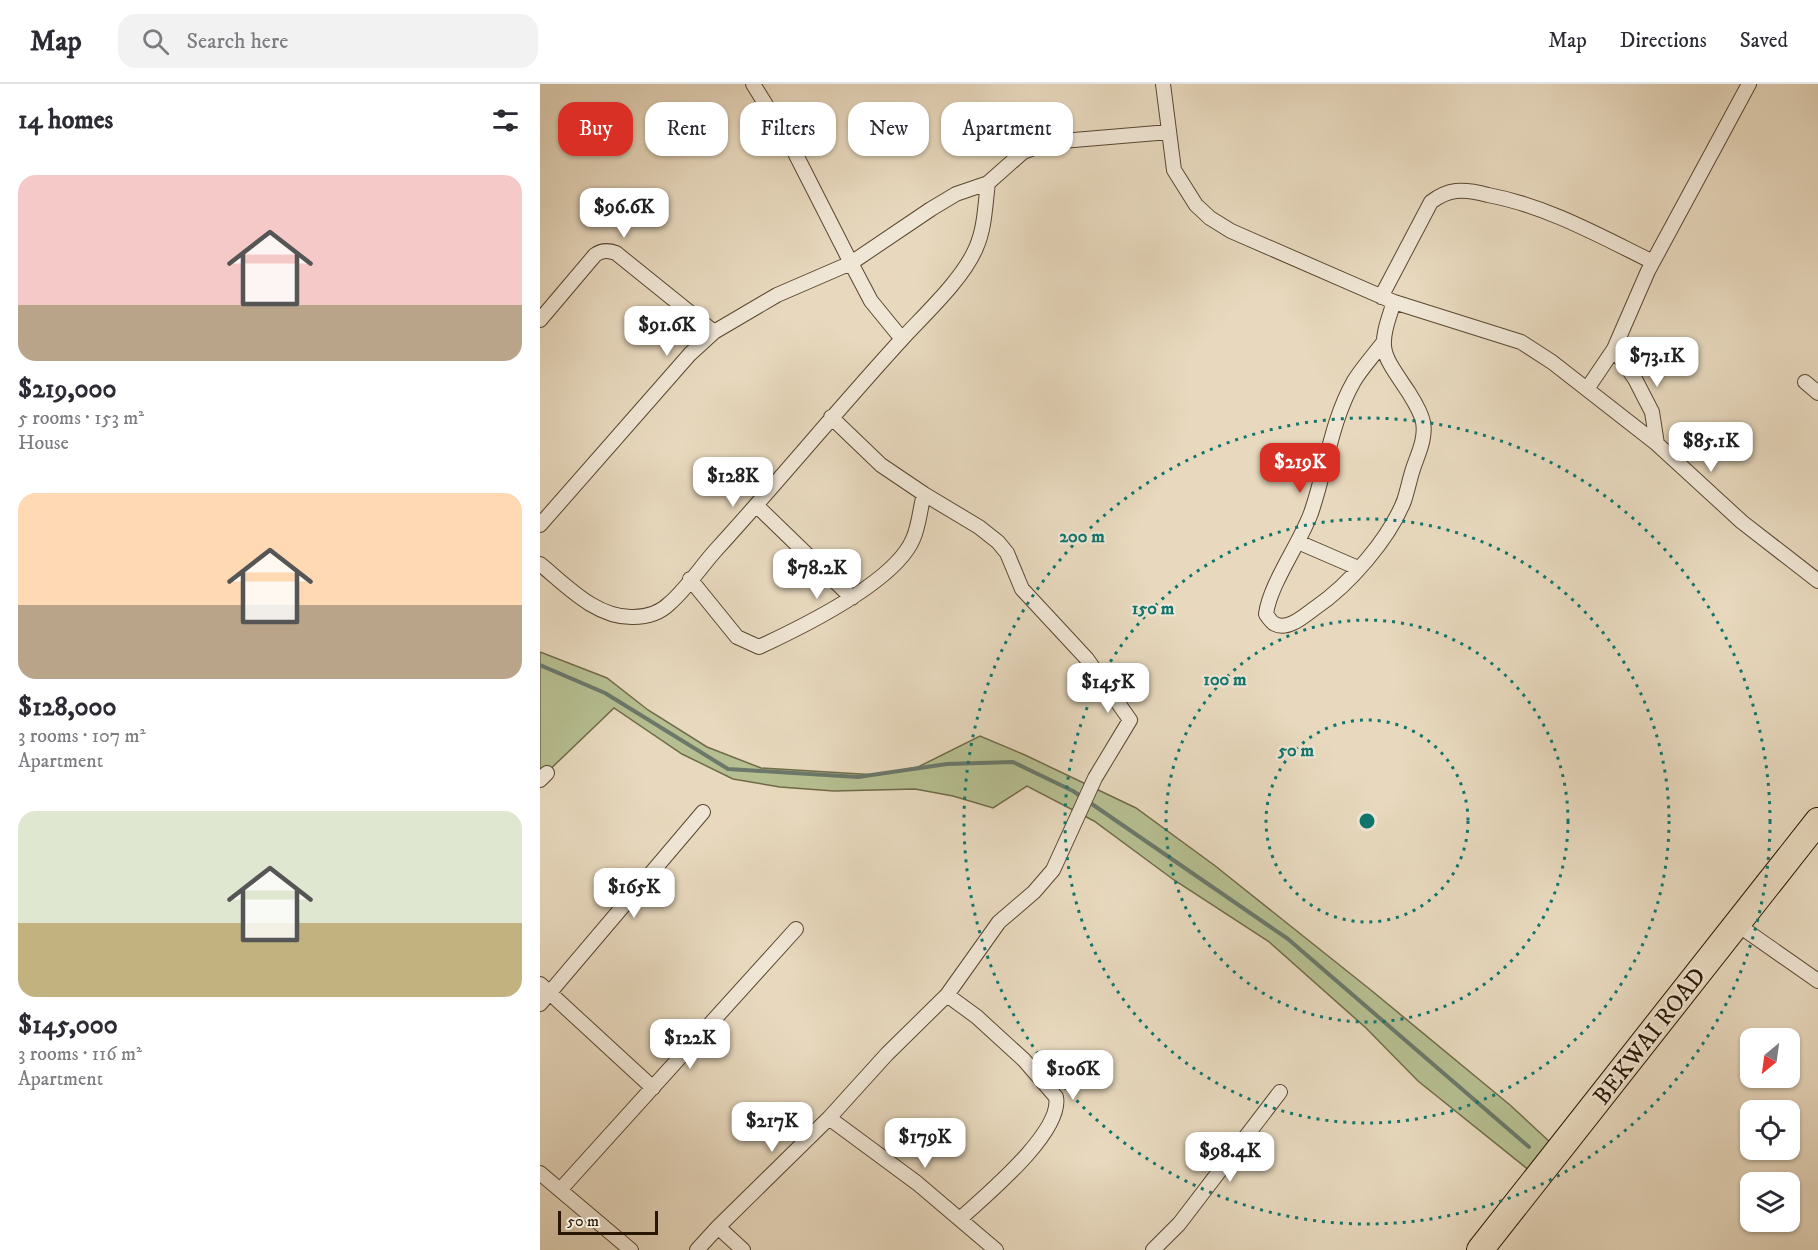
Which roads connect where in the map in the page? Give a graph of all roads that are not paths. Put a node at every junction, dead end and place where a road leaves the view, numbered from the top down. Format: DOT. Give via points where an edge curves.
graph roads {
  1 [pos="753,84"];
  2 [pos="1163,84"];
  3 [pos="1749,84"];
  4 [pos="1169,132"];
  5 [pos="988,183"];
  6 [pos="1653,262"];
  7 [pos="851,263"];
  8 [pos="1388,299"];
  9 [pos="540,320"];
  10 [pos="714,332"];
  11 [pos="902,339"];
  12 [pos="1382,344"];
  13 [pos="1614,349"];
  14 [pos="1805,382"];
  15 [pos="1587,389"];
  16 [pos="1818,393"];
  17 [pos="831,417"];
  18 [pos="1657,444"];
  19 [pos="924,494"];
  20 [pos="757,506"];
  21 [pos="540,525"];
  22 [pos="1298,542"];
  23 [pos="540,564"];
  24 [pos="1358,568"];
  25 [pos="690,579"];
  26 [pos="1818,581"];
  27 [pos="852,598"];
  28 [pos="704,812"];
  29 [pos="1818,822"];
  30 [pos="1738,925"];
  31 [pos="796,928"];
  32 [pos="1818,981"];
  33 [pos="545,989"];
  34 [pos="947,995"];
  35 [pos="540,1005"];
  36 [pos="653,1088"];
  37 [pos="1280,1092"];
  38 [pos="829,1118"];
  39 [pos="540,1173"];
  40 [pos="560,1190"];
  41 [pos="960,1219"];
  42 [pos="717,1227"];
  43 [pos="630,1250"];
  44 [pos="697,1250"];
  45 [pos="744,1250"];
  46 [pos="996,1250"];
  47 [pos="1153,1250"];
  48 [pos="1480,1250"];
  1 -- 7 [label="street" via="792,147"];
  2 -- 4 [label="street"];
  3 -- 6 [label="street"];
  4 -- 5 [label="street" via="1050,142 1023,152"];
  4 -- 8 [label="street" via="1174,170 1196,205 1210,218 1231,231"];
  5 -- 7 [label="street" via="931,208"];
  5 -- 11 [label="street" via="982,226 967,265"];
  6 -- 8 [label="street" via="1547,211 1507,198 1454,191 1431,202"];
  6 -- 13 [label="street"];
  7 -- 10 [label="street" via="777,295"];
  7 -- 11 [label="street" via="871,301"];
  8 -- 12 [label="street"];
  8 -- 15 [label="street" via="1521,342"];
  9 -- 10 [label="street" via="595,255 609,251"];
  10 -- 21 [label="street" via="690,354"];
  11 -- 17 [label="street"];
  12 -- 22 [label="street" via="1354,381 1340,413 1311,513"];
  12 -- 24 [label="street" via="1388,363 1423,421 1422,440 1403,502 1378,546"];
  13 -- 15 [label="street"];
  13 -- 18 [label="street" via="1652,412"];
  14 -- 16 [label="street"];
  15 -- 18 [label="street"];
  17 -- 19 [label="street" via="881,465"];
  17 -- 20 [label="street"];
  18 -- 26 [label="street" via="1742,522"];
  19 -- 27 [label="street" via="907,550"];
  19 -- 34 [label="street" via="998,542 1007,553 1022,589 1087,658 1130,720 1095,778 1053,870 999,922"];
  20 -- 25 [label="street"];
  20 -- 27 [label="street"];
  22 -- 24 [label="street"];
  22 -- 24 [label="street" via="1268,601 1266,614 1274,624 1285,627 1299,619 1339,589"];
  23 -- 25 [label="street" via="600,611 632,617 654,614 670,604"];
  25 -- 27 [label="street" via="737,637 759,647"];
  28 -- 33 [label="street"];
  29 -- 30 [label="highway, BEKWAI ROAD"];
  30 -- 32 [label="street"];
  30 -- 48 [label="highway, BEKWAI ROAD"];
  31 -- 36 [label="street"];
  33 -- 35 [label="street"];
  33 -- 36 [label="street"];
  34 -- 38 [label="street"];
  34 -- 41 [label="street" via="1024,1060 1058,1104 1041,1140"];
  36 -- 40 [label="street"];
  37 -- 47 [label="street" via="1179,1224"];
  38 -- 41 [label="street"];
  38 -- 42 [label="street"];
  39 -- 40 [label="street"];
  40 -- 43 [label="street"];
  41 -- 46 [label="street"];
  42 -- 44 [label="street"];
  42 -- 45 [label="street"];
}
